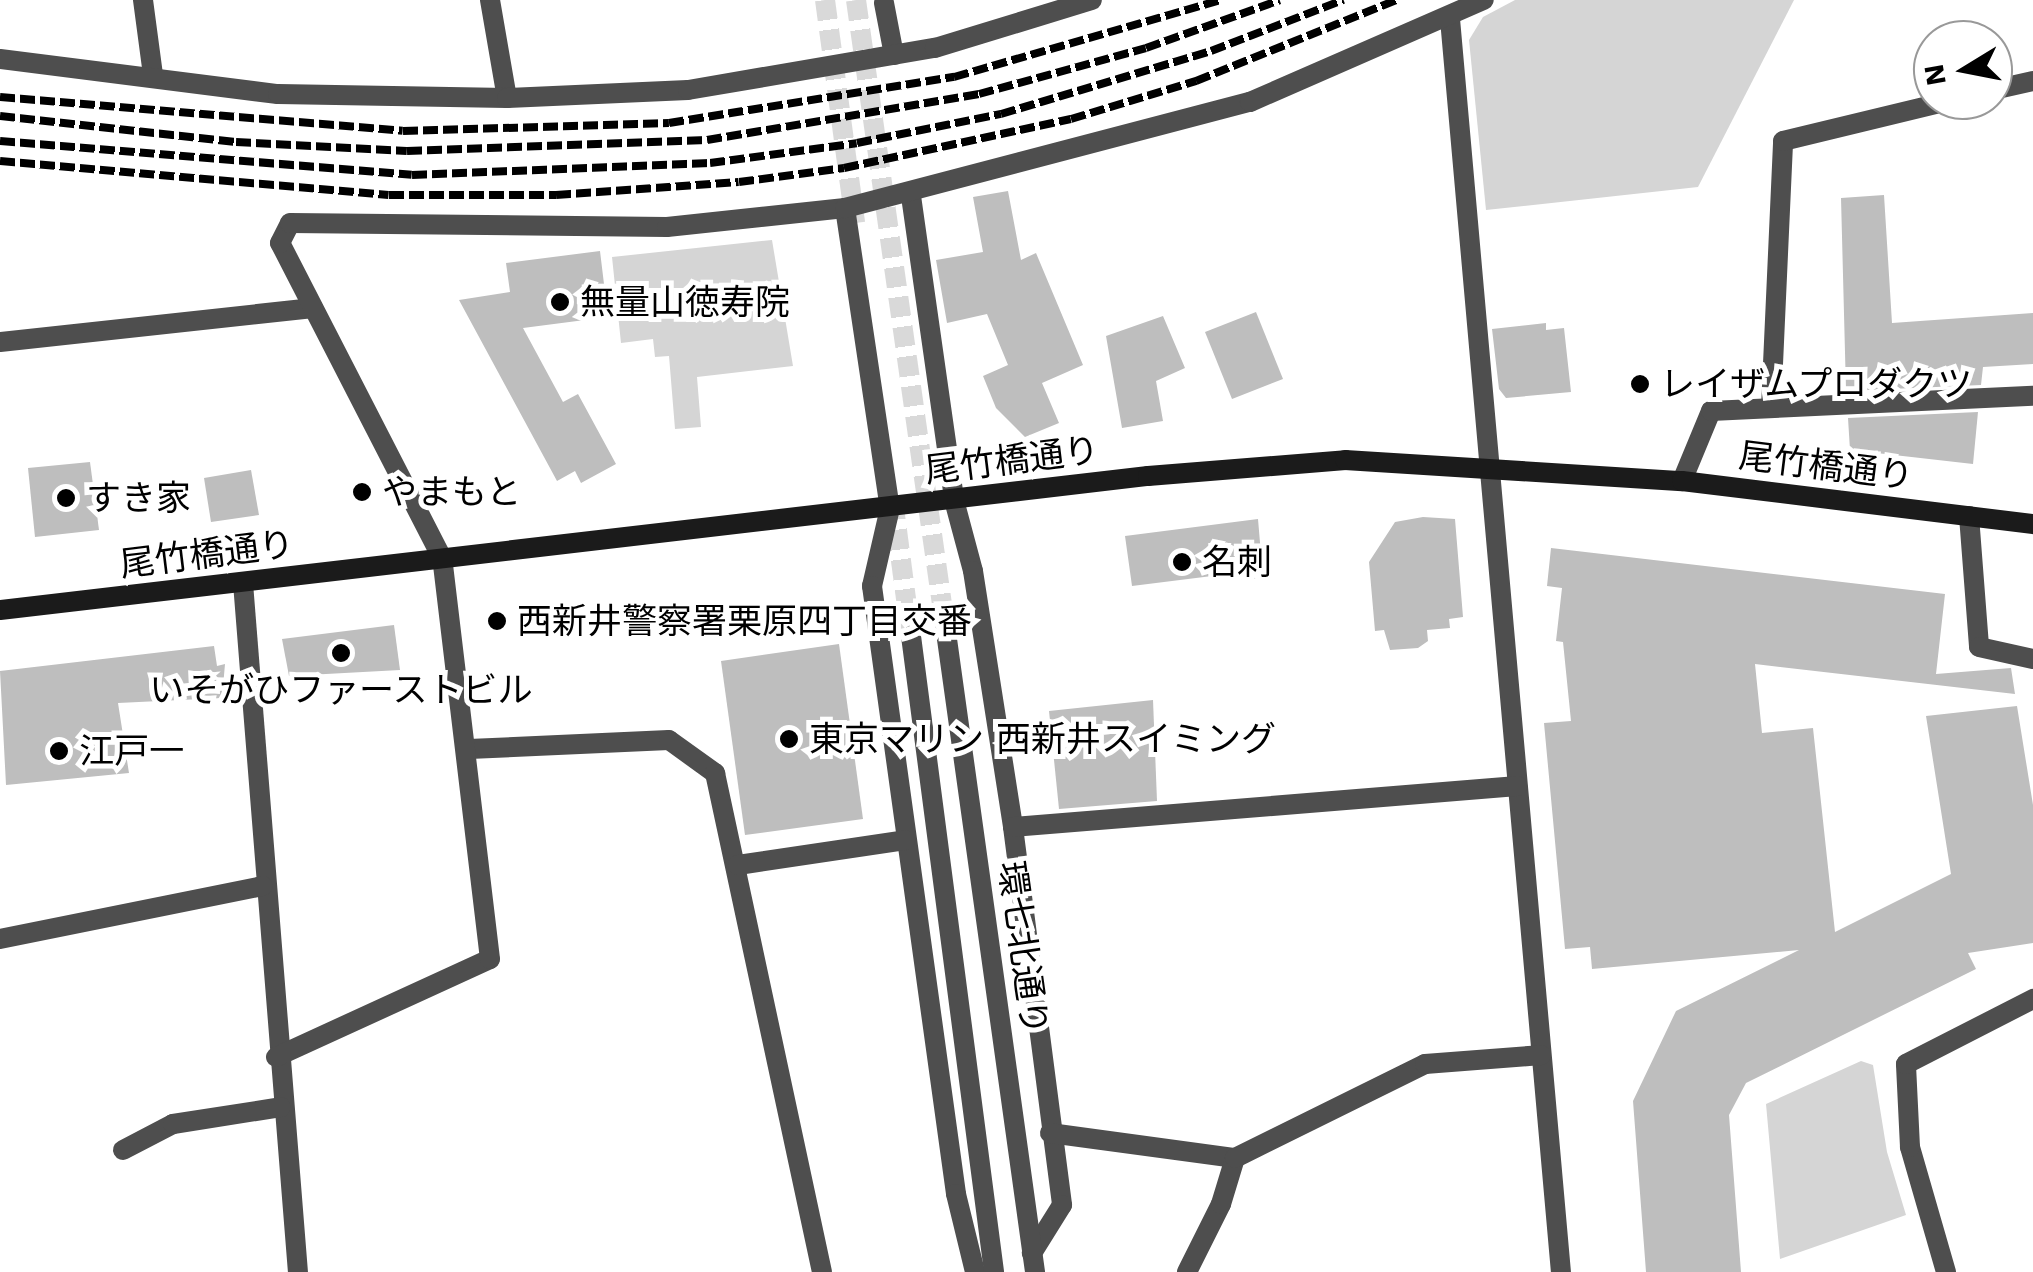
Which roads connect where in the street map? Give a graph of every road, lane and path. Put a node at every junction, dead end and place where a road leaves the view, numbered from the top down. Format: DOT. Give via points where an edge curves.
graph roads {
  1 [pos="143,0"];
  2 [pos="490,0"];
  3 [pos="1092,0"];
  4 [pos="1484,0"];
  5 [pos="883,1"];
  6 [pos="1450,19"];
  7 [pos="894,55"];
  8 [pos="0,59"];
  9 [pos="153,76"];
  10 [pos="506,98"];
  11 [pos="1913,110"];
  12 [pos="911,196"];
  13 [pos="846,208"];
  14 [pos="313,308"];
  15 [pos="0,342"];
  16 [pos="2033,396"];
  17 [pos="1771,408"];
  18 [pos="1491,465"];
  19 [pos="1682,481"];
  20 [pos="954,500"];
  21 [pos="890,508"];
  22 [pos="1969,516"];
  23 [pos="2033,524"];
  24 [pos="442,558"];
  25 [pos="242,583"];
  26 [pos="0,610"];
  27 [pos="946,632"];
  28 [pos="911,636"];
  29 [pos="2033,658"];
  30 [pos="469,748"];
  31 [pos="1517,786"];
  32 [pos="1013,828"];
  33 [pos="905,840"];
  34 [pos="738,864"];
  35 [pos="263,886"];
  36 [pos="0,938"];
  37 [pos="2033,999"];
  38 [pos="1541,1056"];
  39 [pos="276,1057"];
  40 [pos="280,1107"];
  41 [pos="1050,1132"];
  42 [pos="123,1150"];
  43 [pos="1236,1158"];
  44 [pos="1034,1262"];
  45 [pos="298,1272"];
  46 [pos="822,1272"];
  47 [pos="975,1272"];
  48 [pos="994,1272"];
  49 [pos="1187,1272"];
  50 [pos="1561,1272"];
  51 [pos="1946,1272"];
  1 -- 9 [label="street"];
  2 -- 10 [label="street"];
  3 -- 7 [label="street"];
  4 -- 6 [label="street"];
  5 -- 7 [label="street"];
  6 -- 12 [label="street" via="1250,102"];
  6 -- 18 [label="street"];
  7 -- 10 [label="street" via="688,90"];
  8 -- 9 [label="street"];
  9 -- 10 [label="street" via="278,94"];
  11 -- 17 [label="street" via="1783,141"];
  12 -- 13 [label="street"];
  12 -- 20 [label="street"];
  13 -- 14 [label="street" via="648,228 290,223 280,243"];
  13 -- 21 [label="street"];
  14 -- 15 [label="street"];
  14 -- 24 [label="street"];
  16 -- 17 [label="street"];
  17 -- 19 [label="street" via="1711,410"];
  18 -- 19 [label="main road, 尾竹橋通り"];
  18 -- 20 [label="main road, 尾竹橋通り" via="1255,465"];
  18 -- 31 [label="street"];
  19 -- 22 [label="main road, 尾竹橋通り"];
  20 -- 21 [label="main road, 尾竹橋通り"];
  20 -- 32 [label="street" via="973,571"];
  21 -- 24 [label="main road, 尾竹橋通り"];
  21 -- 33 [label="street" via="872,586"];
  22 -- 23 [label="main road, 尾竹橋通り"];
  22 -- 29 [label="street" via="1979,646"];
  24 -- 25 [label="main road, 尾竹橋通り"];
  24 -- 30 [label="street"];
  25 -- 26 [label="main road, 尾竹橋通り"];
  25 -- 35 [label="street"];
  27 -- 44 [label="street, 環七北通り"];
  28 -- 48 [label="street, 環七北通り"];
  30 -- 34 [label="street" via="669,740 716,773"];
  30 -- 39 [label="street" via="490,959"];
  31 -- 32 [label="street"];
  31 -- 38 [label="street"];
  32 -- 41 [label="street"];
  33 -- 34 [label="street"];
  33 -- 47 [label="street" via="956,1194"];
  34 -- 46 [label="street"];
  35 -- 36 [label="street"];
  35 -- 39 [label="street"];
  37 -- 51 [label="street" via="1906,1064 1910,1147"];
  38 -- 43 [label="street" via="1425,1064"];
  38 -- 50 [label="street"];
  39 -- 40 [label="street"];
  40 -- 42 [label="street" via="173,1124"];
  40 -- 45 [label="street"];
  41 -- 43 [label="street"];
  41 -- 44 [label="street" via="1062,1205"];
  43 -- 49 [label="street" via="1222,1204"];
}
